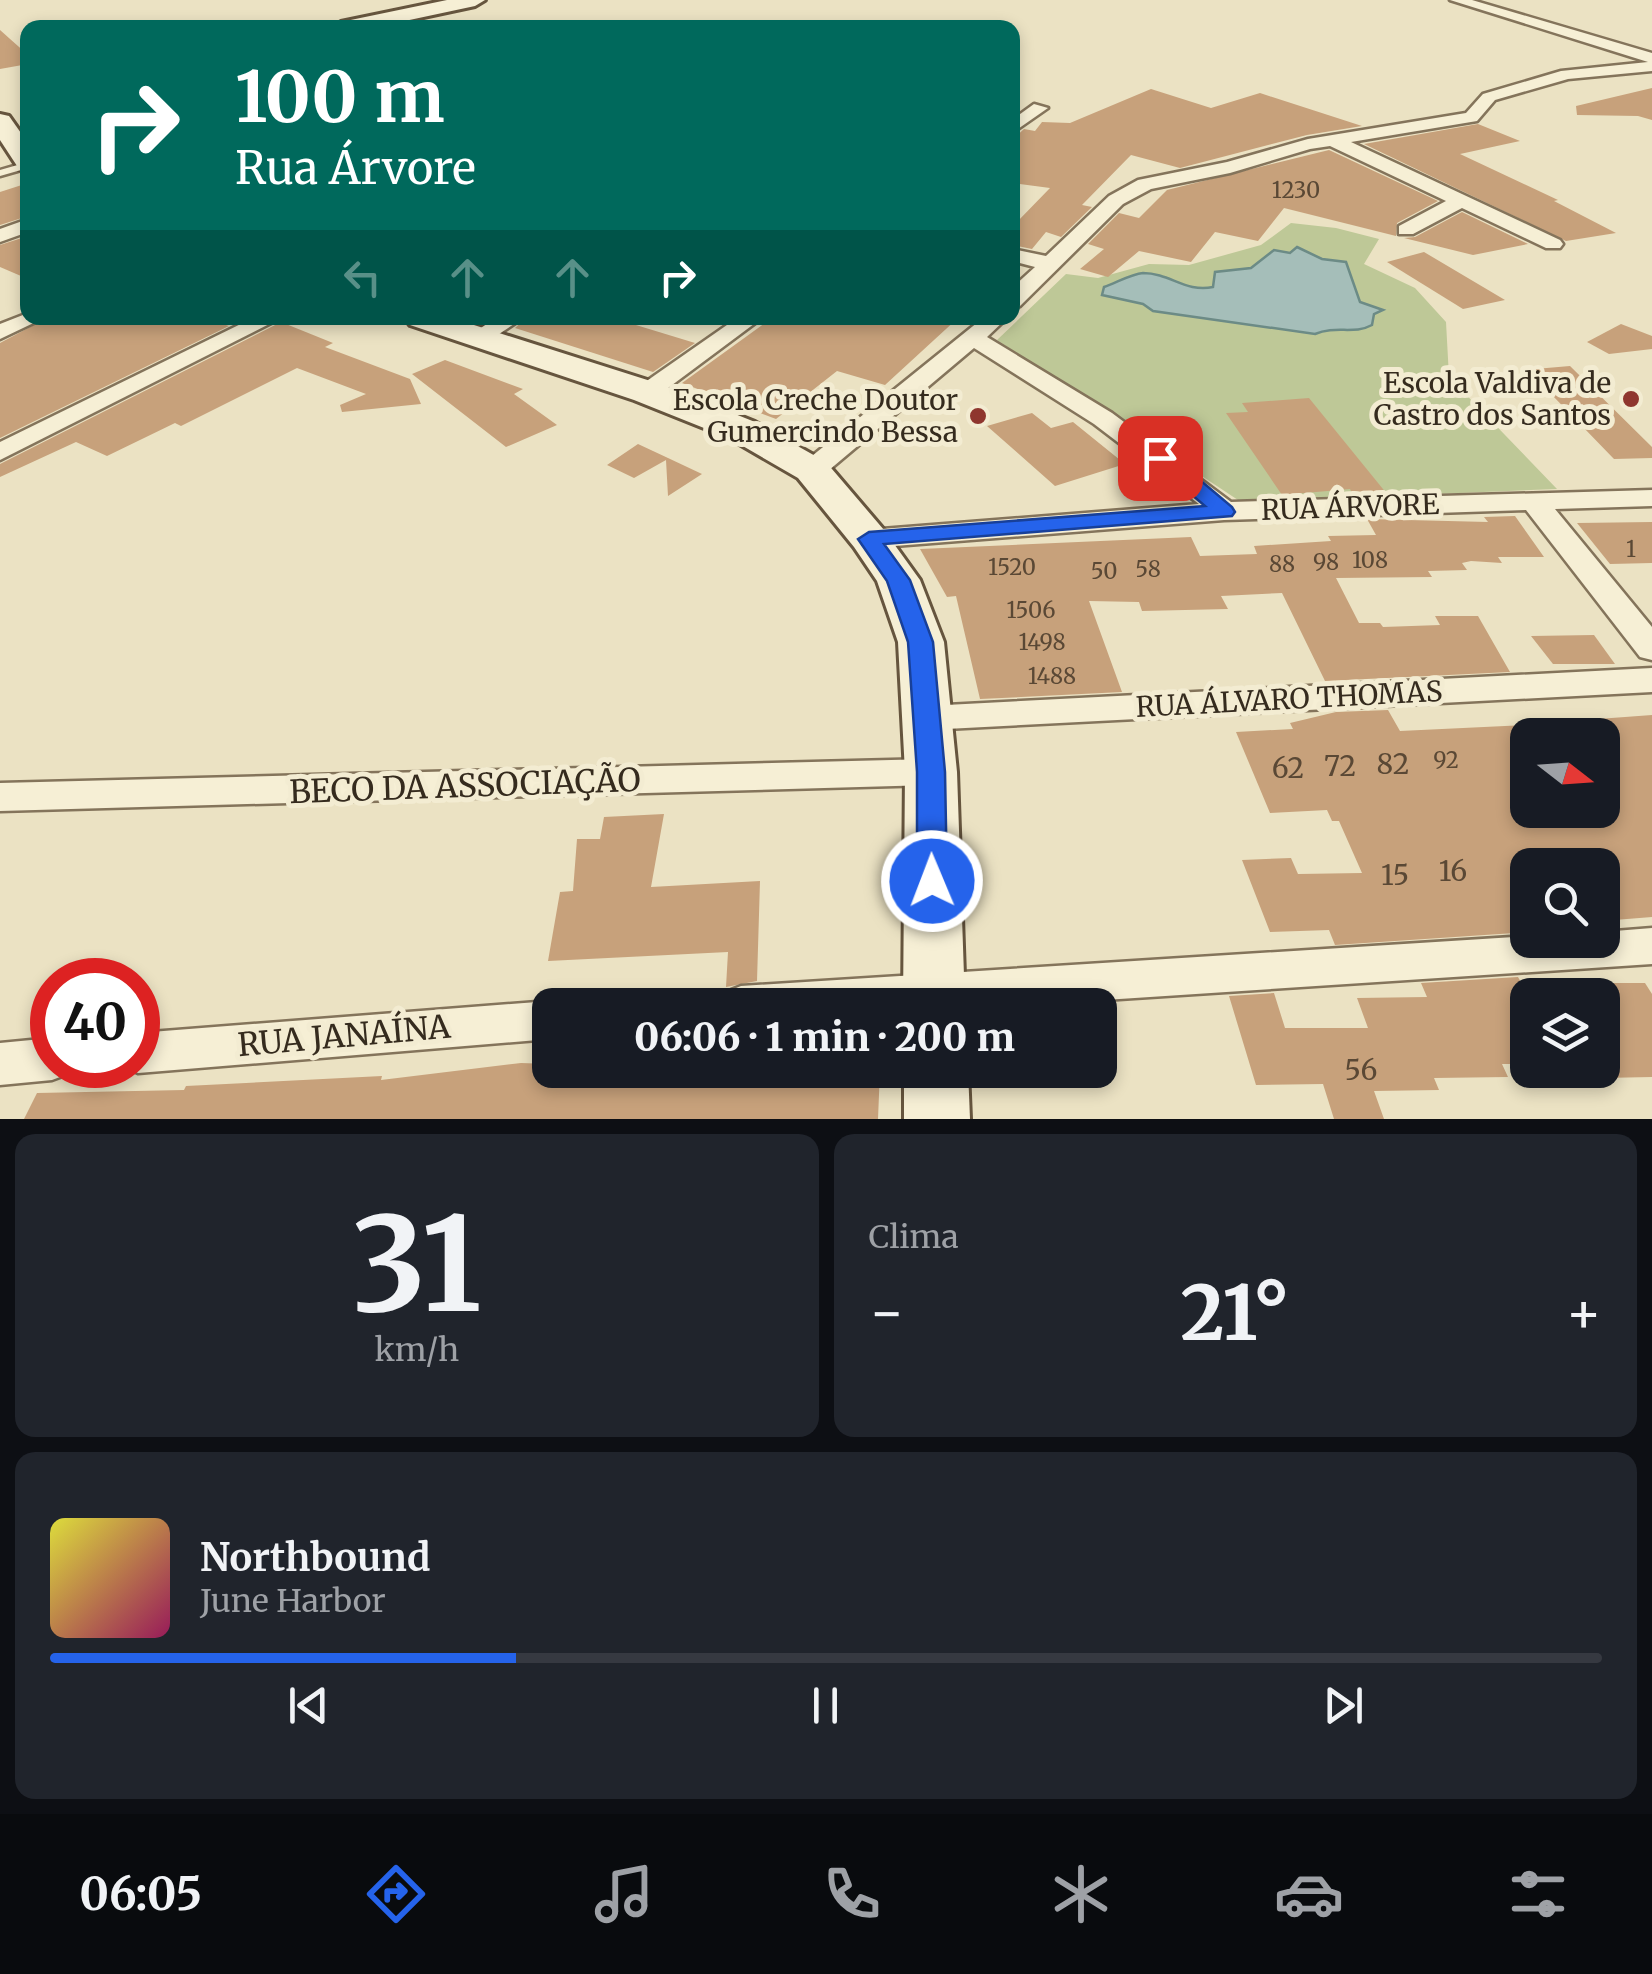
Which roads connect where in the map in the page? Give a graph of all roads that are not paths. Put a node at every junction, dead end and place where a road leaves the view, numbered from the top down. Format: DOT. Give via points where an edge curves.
graph roads {
  1 [pos="475,0"];
  2 [pos="1457,0"];
  3 [pos="379,20"];
  4 [pos="1652,62"];
  5 [pos="1040,108"];
  6 [pos="0,120"];
  7 [pos="1020,122"];
  8 [pos="1334,140"];
  9 [pos="20,151"];
  10 [pos="1463,200"];
  11 [pos="1406,230"];
  12 [pos="1554,244"];
  13 [pos="1020,257"];
  14 [pos="1052,264"];
  15 [pos="1020,294"];
  16 [pos="256,325"];
  17 [pos="741,325"];
  18 [pos="989,325"];
  19 [pos="495,328"];
  20 [pos="974,339"];
  21 [pos="647,392"];
  22 [pos="0,452"];
  23 [pos="812,470"];
  24 [pos="1652,498"];
  25 [pos="1533,501"];
  26 [pos="1224,512"];
  27 [pos="869,539"];
  28 [pos="1652,648"];
  29 [pos="1652,680"];
  30 [pos="927,718"];
  31 [pos="931,772"];
  32 [pos="0,797"];
  33 [pos="1652,946"];
  34 [pos="934,988"];
  35 [pos="1061,988"];
  36 [pos="532,1021"];
  37 [pos="160,1051"];
  38 [pos="30,1062"];
  39 [pos="0,1064"];
  40 [pos="936,1088"];
  41 [pos="937,1119"];
  1 -- 3 [label="street"];
  2 -- 4 [label="street"];
  4 -- 8 [label="street" via="1566,74 1488,97 1471,117"];
  5 -- 7 [label="street"];
  6 -- 9 [label="street"];
  8 -- 10 [label="street"];
  8 -- 14 [label="street" via="1145,184 1116,200"];
  10 -- 11 [label="street"];
  10 -- 12 [label="street"];
  13 -- 14 [label="street"];
  14 -- 15 [label="street"];
  16 -- 22 [label="street"];
  17 -- 21 [label="street"];
  18 -- 20 [label="street"];
  19 -- 21 [label="street"];
  20 -- 23 [label="street"];
  20 -- 26 [label="street" via="1145,447"];
  21 -- 23 [label="street" via="742,430"];
  23 -- 27 [label="street"];
  24 -- 25 [label="street, RUA ÁRVORE"];
  25 -- 26 [label="street, RUA ÁRVORE"];
  25 -- 28 [label="street"];
  26 -- 27 [label="street, RUA ÁRVORE"];
  27 -- 30 [label="street" via="898,580 921,642"];
  29 -- 30 [label="street, RUA ÁLVARO THOMAS"];
  30 -- 31 [label="street"];
  31 -- 32 [label="street, BECO DA ASSOCIAÇÃO"];
  31 -- 34 [label="street"];
  33 -- 35 [label="street"];
  36 -- 37 [label="street, RUA JANAÍNA"];
  38 -- 39 [label="street"];
  40 -- 41 [label="street"];
}
